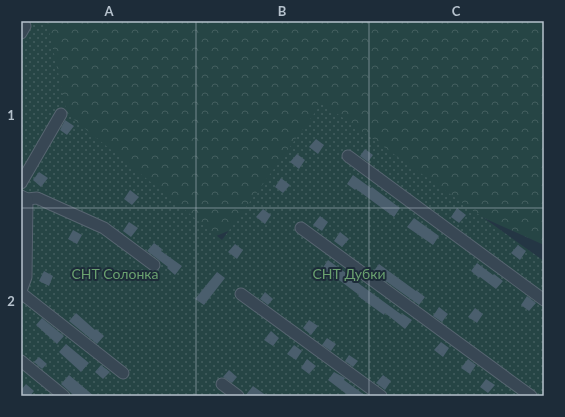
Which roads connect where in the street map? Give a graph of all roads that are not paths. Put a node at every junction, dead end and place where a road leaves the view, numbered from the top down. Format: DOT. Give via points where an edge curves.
graph roads {
  1 [pos="61,114"];
  2 [pos="348,156"];
  3 [pos="21,183"];
  4 [pos="24,197"];
  5 [pos="300,228"];
  6 [pos="154,265"];
  7 [pos="21,292"];
  8 [pos="241,294"];
  9 [pos="544,300"];
  10 [pos="21,361"];
  11 [pos="123,373"];
  12 [pos="222,384"];
  13 [pos="64,396"];
  14 [pos="238,396"];
  15 [pos="380,396"];
  16 [pos="531,396"];
  1 -- 3 [label="street"];
  2 -- 9 [label="street"];
  4 -- 6 [label="street" via="37,198 104,228"];
  4 -- 7 [label="street" via="26,277"];
  5 -- 16 [label="street"];
  7 -- 11 [label="street"];
  8 -- 15 [label="street"];
  10 -- 13 [label="street"];
  12 -- 14 [label="street"];
}
